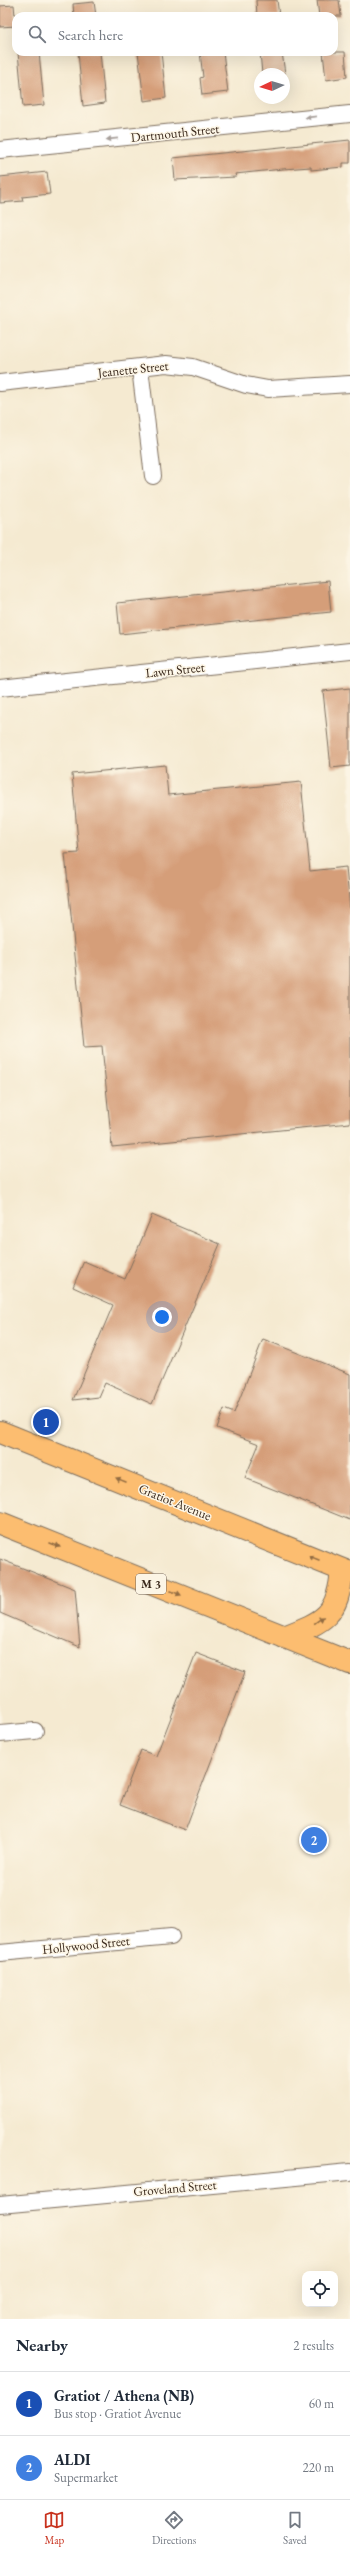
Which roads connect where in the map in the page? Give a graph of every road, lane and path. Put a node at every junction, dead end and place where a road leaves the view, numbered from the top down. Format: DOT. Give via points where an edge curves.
graph roads {
  1 [pos="350,114"];
  2 [pos="0,150"];
  3 [pos="140,368"];
  4 [pos="0,383"];
  5 [pos="342,384"];
  6 [pos="153,476"];
  7 [pos="350,651"];
  8 [pos="0,688"];
  9 [pos="5,1438"];
  10 [pos="0,1523"];
  11 [pos="346,1571"];
  12 [pos="284,1637"];
  13 [pos="350,1663"];
  14 [pos="35,1731"];
  15 [pos="0,1734"];
  16 [pos="171,1936"];
  17 [pos="0,1953"];
  18 [pos="350,2172"];
  19 [pos="0,2205"];
  1 -- 2 [label="street, Dartmouth Street, one-way"];
  3 -- 4 [label="street, Jeanette Street"];
  3 -- 5 [label="street, Jeanette Street" via="166,364 193,367 246,385 268,389"];
  3 -- 6 [label="street"];
  7 -- 8 [label="street, Lawn Street"];
  11 -- 9 [label="main road, Gratiot Avenue, one-way"];
  10 -- 12 [label="main road, M 3, one-way"];
  12 -- 11 [label="main road, one-way" via="310,1627 334,1607"];
  12 -- 13 [label="main road, M 3"];
  14 -- 15 [label="street"];
  16 -- 17 [label="street, Hollywood Street"];
  18 -- 19 [label="street, Groveland Street"];
}
